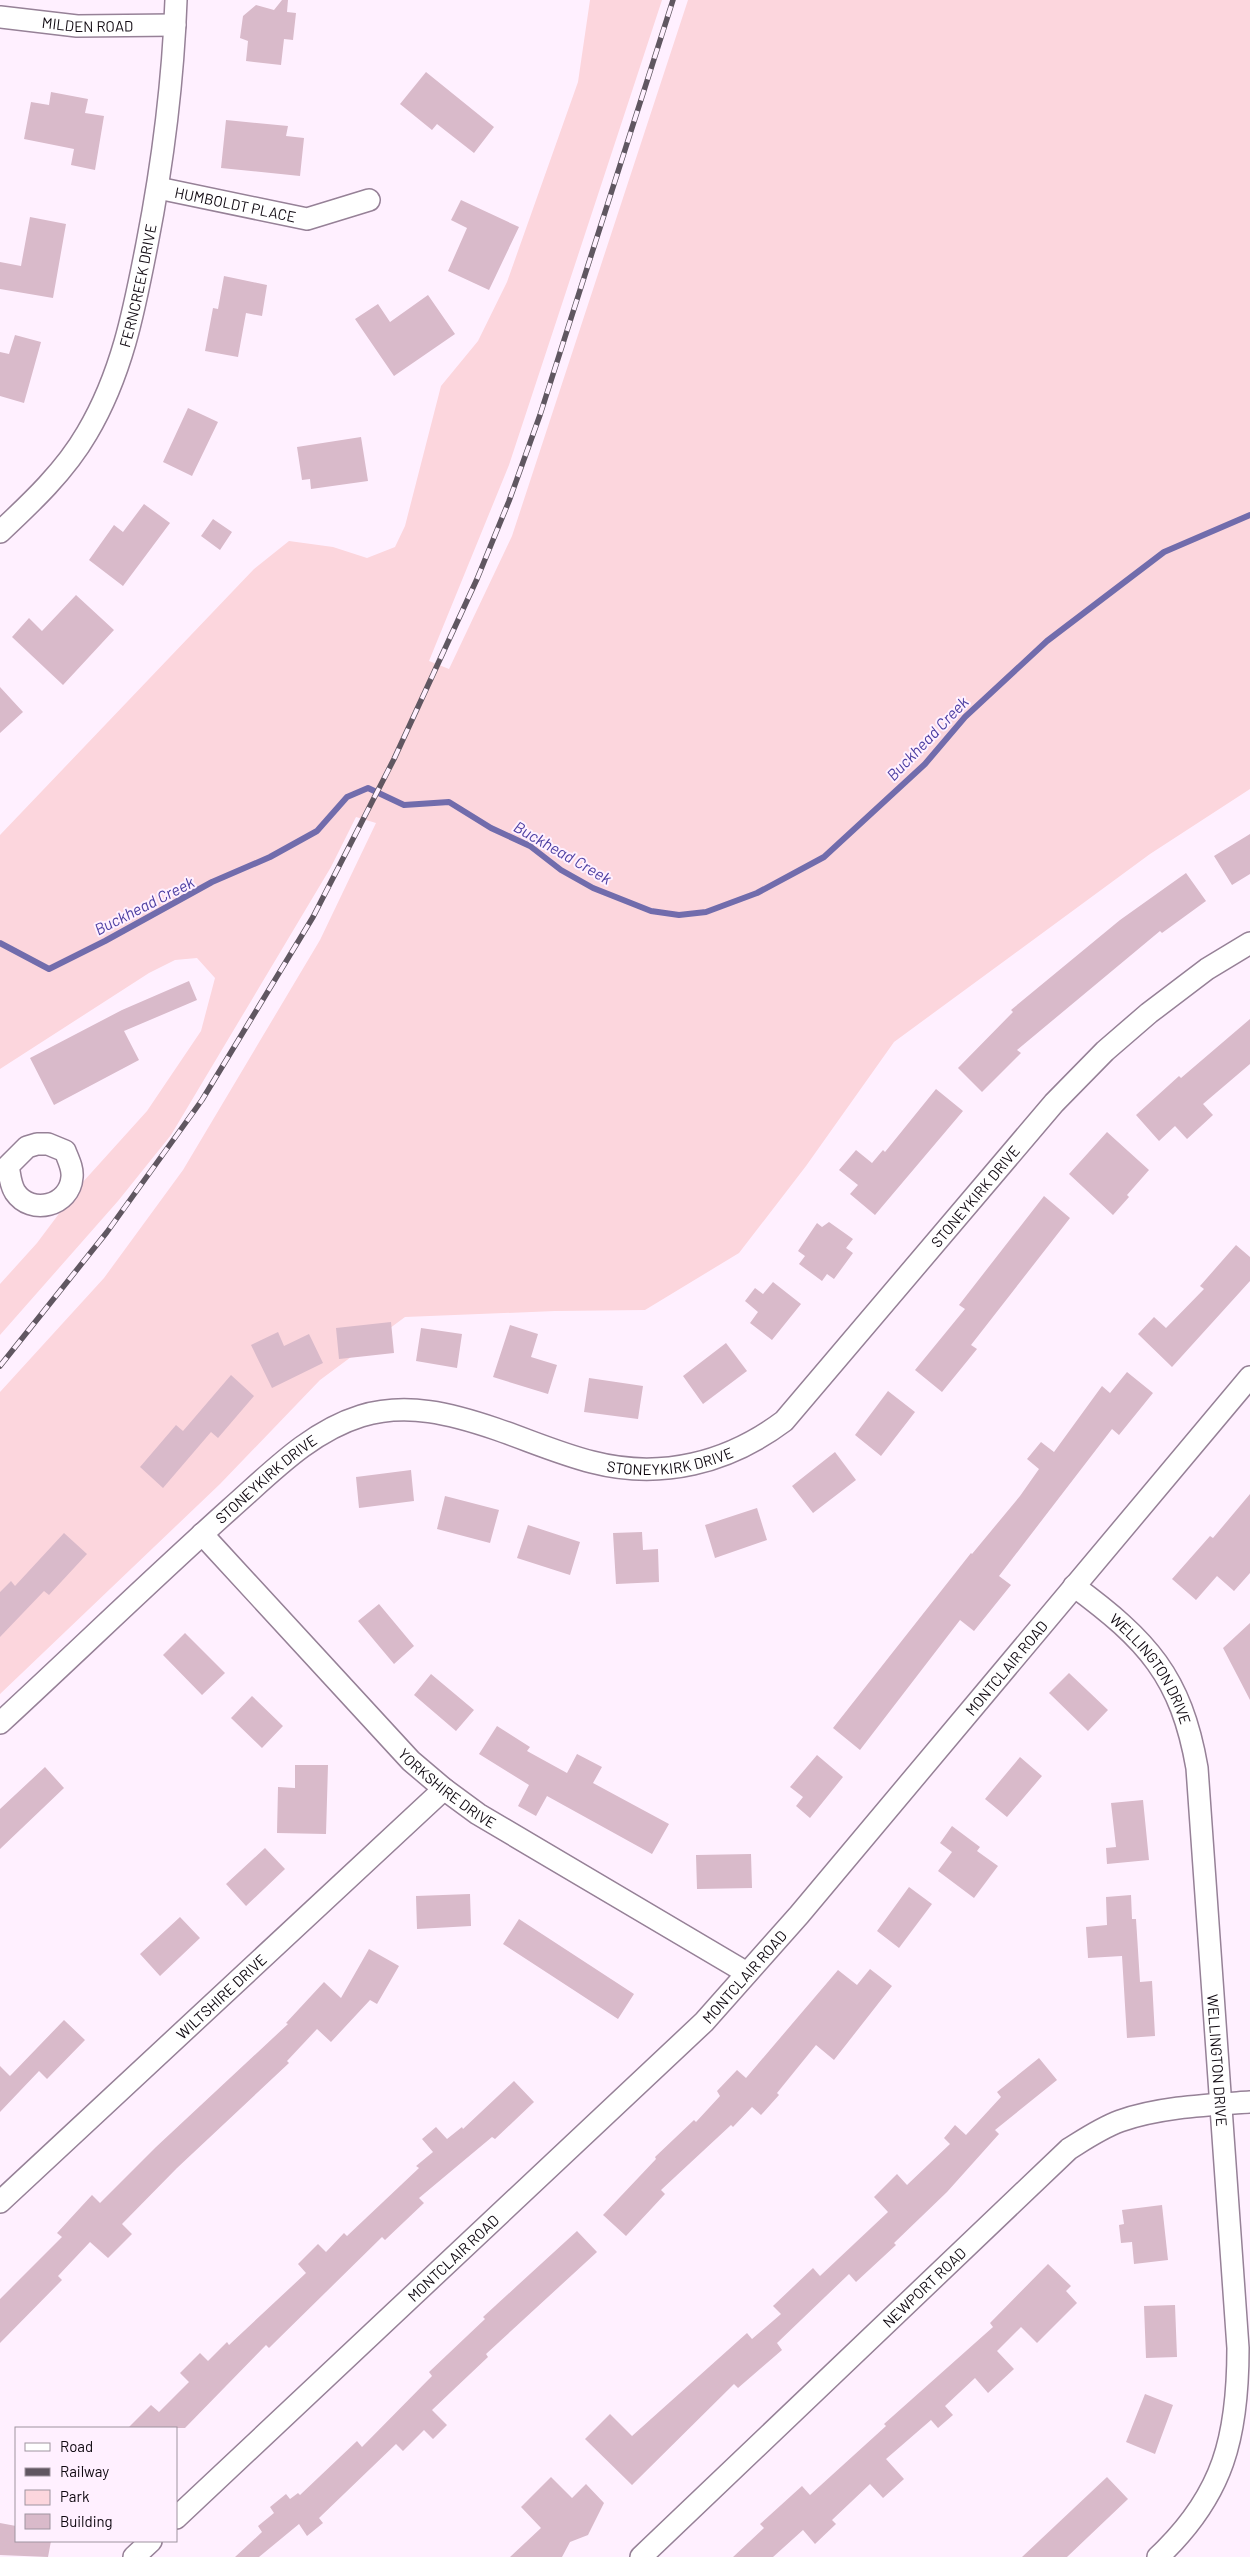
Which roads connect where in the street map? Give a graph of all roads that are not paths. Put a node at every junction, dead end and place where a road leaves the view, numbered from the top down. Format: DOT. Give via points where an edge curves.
graph roads {
  1 [pos="176,0"];
  2 [pos="0,17"];
  3 [pos="175,25"];
  4 [pos="158,188"];
  5 [pos="369,200"];
  6 [pos="0,532"];
  7 [pos="1250,943"];
  8 [pos="1250,1377"];
  9 [pos="202,1534"];
  10 [pos="1074,1586"];
  11 [pos="0,1723"];
  12 [pos="444,1790"];
  13 [pos="747,1973"];
  14 [pos="1250,2102"];
  15 [pos="1220,2104"];
  16 [pos="0,2202"];
  17 [pos="178,2516"];
  18 [pos="150,2542"];
  19 [pos="134,2557"];
  20 [pos="641,2557"];
  21 [pos="1158,2557"];
  1 -- 3 [label="street, FERNCREEK DRIVE"];
  2 -- 3 [label="street, MILDEN ROAD" via="77,26"];
  3 -- 4 [label="street, FERNCREEK DRIVE" via="170,109"];
  4 -- 5 [label="street, HUMBOLDT PLACE" via="307,219"];
  4 -- 6 [label="street, FERNCREEK DRIVE" via="131,328 107,396 86,435 61,470"];
  7 -- 9 [label="street, STONEYKIRK DRIVE" via="1207,969 1148,1013 1105,1051 1054,1104 784,1421 761,1439 698,1464 649,1470 620,1468 592,1462 448,1414 391,1410 362,1416 322,1433"];
  8 -- 10 [label="street, MONTCLAIR ROAD"];
  9 -- 11 [label="street, STONEYKIRK DRIVE"];
  9 -- 12 [label="street, YORKSHIRE DRIVE" via="411,1761"];
  10 -- 13 [label="street, MONTCLAIR ROAD"];
  10 -- 15 [label="street, WELLINGTON DRIVE" via="1116,1618 1155,1660 1171,1684 1192,1739 1197,1768"];
  12 -- 13 [label="street, YORKSHIRE DRIVE" via="478,1814"];
  12 -- 16 [label="street, WILTSHIRE DRIVE"];
  13 -- 17 [label="street, MONTCLAIR ROAD" via="704,2022"];
  14 -- 15 [label="street, NEWPORT ROAD"];
  15 -- 20 [label="street, NEWPORT ROAD" via="1120,2121 1069,2149"];
  15 -- 21 [label="street, WELLINGTON DRIVE" via="1238,2348 1235,2421 1224,2463 1212,2490 1179,2537"];
  18 -- 19 [label="street"];
}
